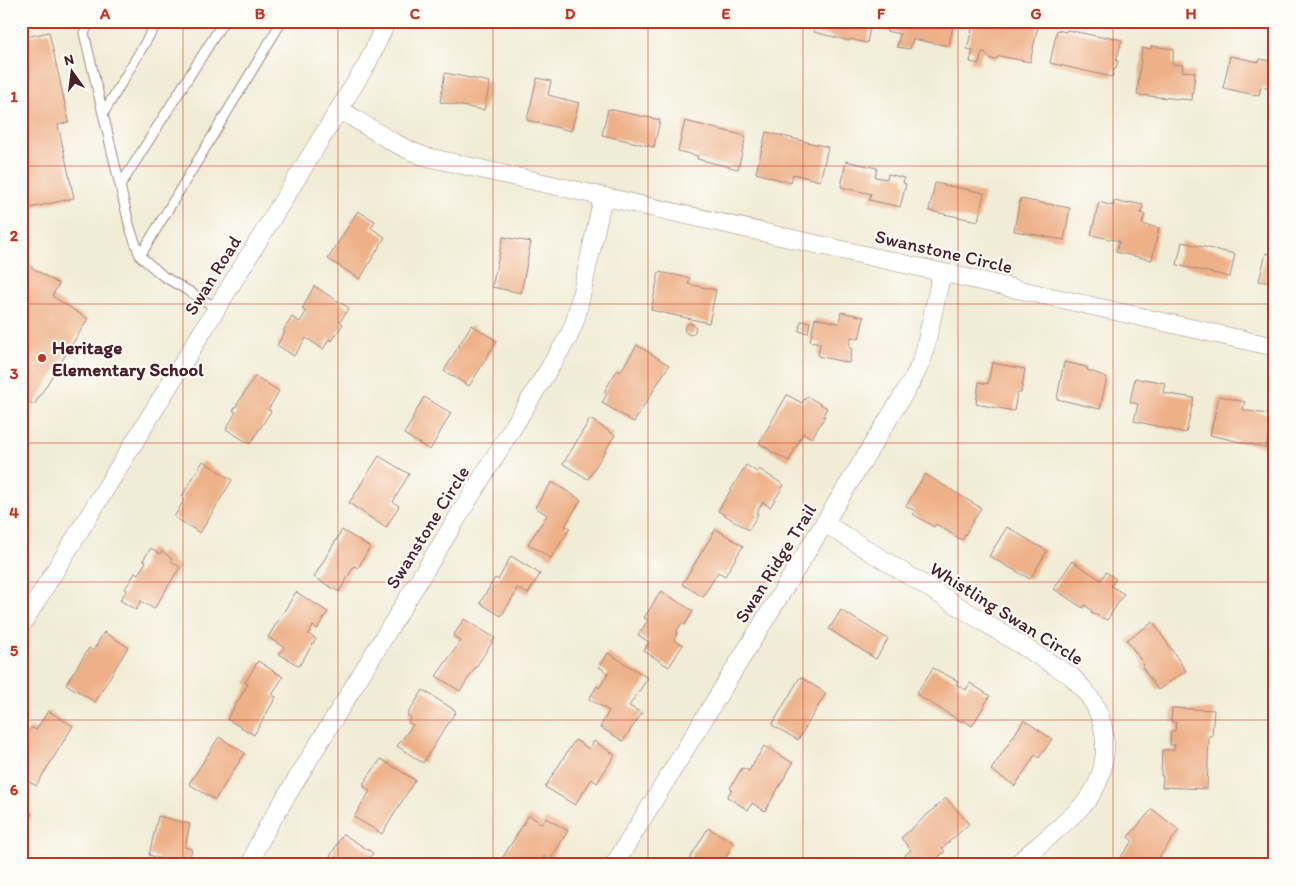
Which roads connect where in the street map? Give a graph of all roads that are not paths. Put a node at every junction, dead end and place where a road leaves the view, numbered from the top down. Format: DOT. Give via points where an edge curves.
graph roads {
  1 [pos="91,21"];
  2 [pos="158,21"];
  3 [pos="224,21"];
  4 [pos="282,21"];
  5 [pos="388,21"];
  6 [pos="340,109"];
  7 [pos="103,114"];
  8 [pos="120,186"];
  9 [pos="603,197"];
  10 [pos="140,256"];
  11 [pos="942,272"];
  12 [pos="217,308"];
  13 [pos="1275,346"];
  14 [pos="824,523"];
  15 [pos="21,626"];
  16 [pos="252,865"];
  17 [pos="614,865"];
  18 [pos="1016,865"];
  1 -- 7 [label="lane" via="84,32"];
  2 -- 7 [label="lane"];
  3 -- 8 [label="lane"];
  4 -- 10 [label="lane"];
  5 -- 6 [label="street, Swan Road"];
  6 -- 9 [label="street, Swanstone Circle" via="412,153"];
  6 -- 12 [label="street, Swan Road"];
  7 -- 8 [label="lane"];
  8 -- 10 [label="lane"];
  9 -- 11 [label="street, Swanstone Circle"];
  9 -- 16 [label="street, Swanstone Circle" via="576,318 569,336 268,826"];
  10 -- 12 [label="lane" via="163,276"];
  11 -- 13 [label="street, Swanstone Circle"];
  11 -- 14 [label="street, Swan Ridge Trail" via="923,358"];
  12 -- 15 [label="street, Swan Road"];
  14 -- 17 [label="street, Swan Ridge Trail"];
  14 -- 18 [label="street, Whistling Swan Circle" via="1071,676 1095,706 1105,739 1104,760 1094,790 1083,806"];
}
